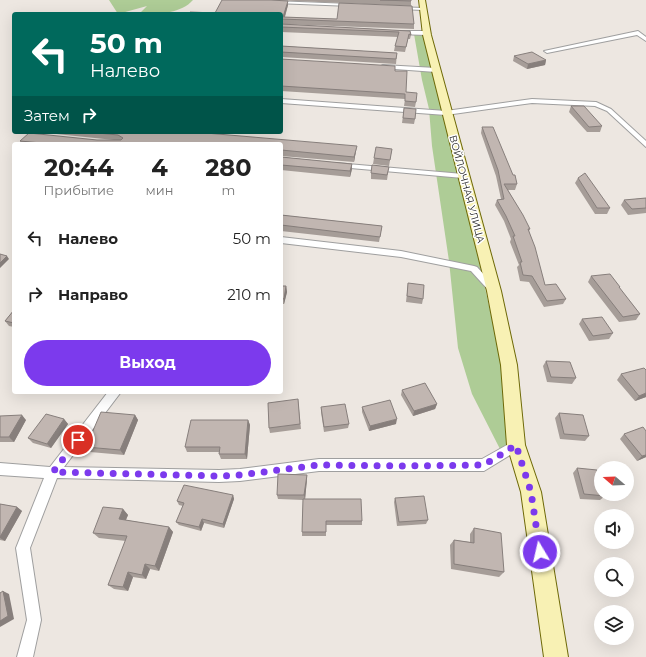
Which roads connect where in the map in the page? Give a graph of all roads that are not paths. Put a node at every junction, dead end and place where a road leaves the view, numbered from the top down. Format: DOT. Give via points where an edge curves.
graph roads {
  1 [pos="422,0"];
  2 [pos="272,2"];
  3 [pos="356,6"];
  4 [pos="393,7"];
  5 [pos="422,9"];
  6 [pos="388,31"];
  7 [pos="646,31"];
  8 [pos="427,33"];
  9 [pos="638,33"];
  10 [pos="646,39"];
  11 [pos="547,51"];
  12 [pos="374,66"];
  13 [pos="436,70"];
  14 [pos="283,101"];
  15 [pos="446,113"];
  16 [pos="644,141"];
  17 [pos="329,164"];
  18 [pos="463,176"];
  19 [pos="283,240"];
  20 [pos="494,291"];
  21 [pos="113,394"];
  22 [pos="516,445"];
  23 [pos="0,469"];
  24 [pos="53,472"];
  25 [pos="25,657"];
  26 [pos="556,657"];
  1 -- 5 [label="street, ВОЙЛОЧНАЯ УЛИЦА"];
  2 -- 3 [label="street"];
  4 -- 5 [label="street"];
  5 -- 8 [label="street, ВОЙЛОЧНАЯ УЛИЦА"];
  6 -- 8 [label="street"];
  7 -- 9 [label="street"];
  8 -- 13 [label="street, ВОЙЛОЧНАЯ УЛИЦА"];
  9 -- 10 [label="street"];
  9 -- 11 [label="street"];
  12 -- 13 [label="street"];
  13 -- 15 [label="street, ВОЙЛОЧНАЯ УЛИЦА"];
  14 -- 15 [label="street"];
  15 -- 16 [label="street" via="532,101 596,104 609,110"];
  15 -- 18 [label="street, ВОЙЛОЧНАЯ УЛИЦА"];
  17 -- 18 [label="street"];
  18 -- 20 [label="street, ВОЙЛОЧНАЯ УЛИЦА"];
  19 -- 20 [label="street" via="401,254 474,269"];
  20 -- 22 [label="street, ВОЙЛОЧНАЯ УЛИЦА" via="509,365"];
  21 -- 24 [label="street"];
  22 -- 24 [label="street" via="484,465 319,465 219,476"];
  22 -- 26 [label="street, ВОЙЛОЧНАЯ УЛИЦА" via="531,492"];
  23 -- 24 [label="street"];
  24 -- 25 [label="street" via="23,548 34,620"];
}
